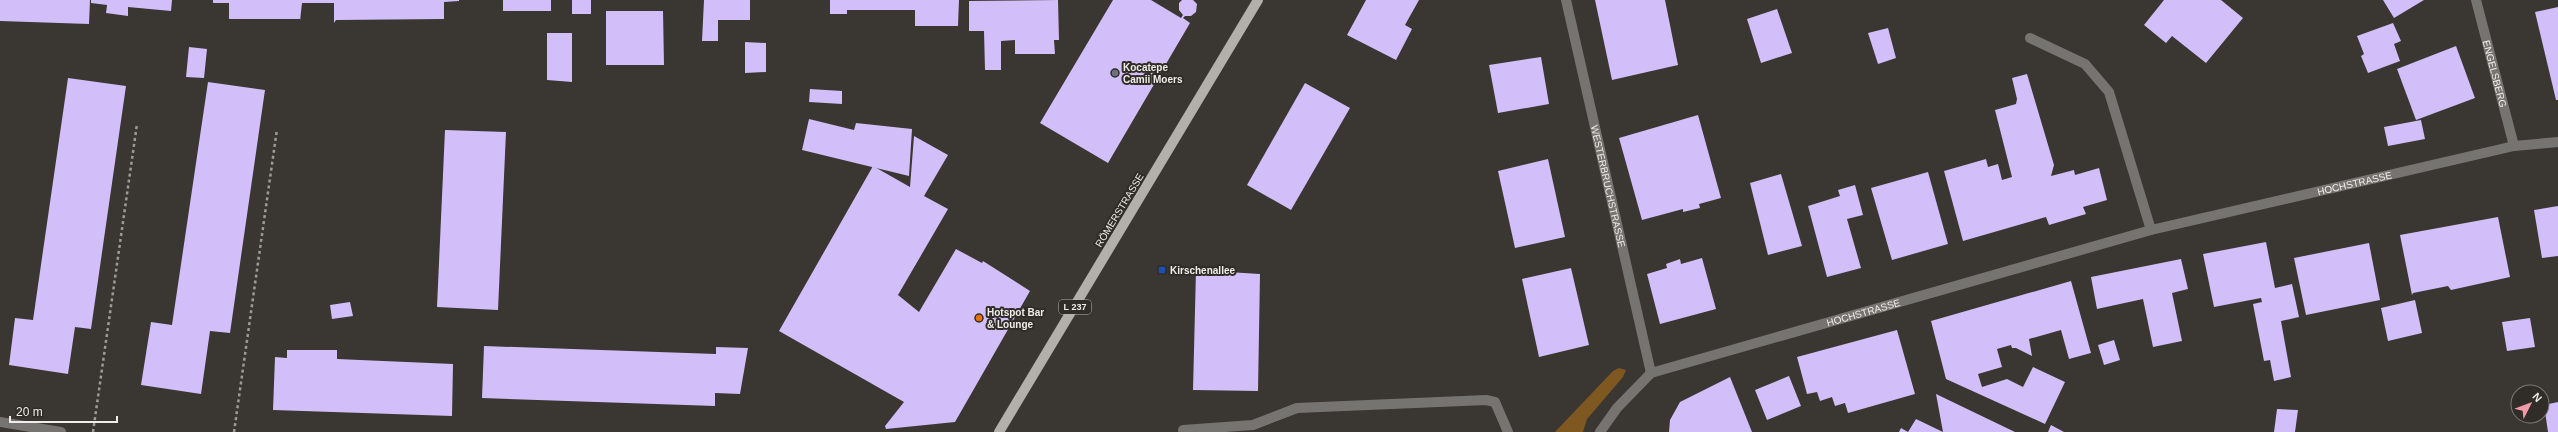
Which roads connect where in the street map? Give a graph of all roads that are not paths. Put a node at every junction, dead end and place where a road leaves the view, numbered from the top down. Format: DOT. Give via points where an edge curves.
graph roads {
  1 [pos="1258,0"];
  2 [pos="1566,0"];
  3 [pos="2476,0"];
  4 [pos="2030,38"];
  5 [pos="2558,142"];
  6 [pos="2514,146"];
  7 [pos="2151,230"];
  8 [pos="1651,373"];
  9 [pos="0,422"];
  10 [pos="1183,430"];
  11 [pos="61,432"];
  12 [pos="999,432"];
  13 [pos="1508,432"];
  14 [pos="1600,432"];
  1 -- 12 [label="main road, RÖMERSTRASSE / L 237"];
  2 -- 8 [label="street, WESTERBRUCHSTRASSE"];
  3 -- 6 [label="street, ENGELSBERG"];
  4 -- 7 [label="street" via="2086,64 2109,92"];
  5 -- 6 [label="street, HOCHSTRASSE"];
  6 -- 7 [label="street, HOCHSTRASSE"];
  7 -- 8 [label="street, HOCHSTRASSE"];
  8 -- 14 [label="street, HOCHSTRASSE" via="1617,408"];
  9 -- 11 [label="street"];
  10 -- 13 [label="street" via="1253,425 1298,408 1486,400 1495,402"];
}
